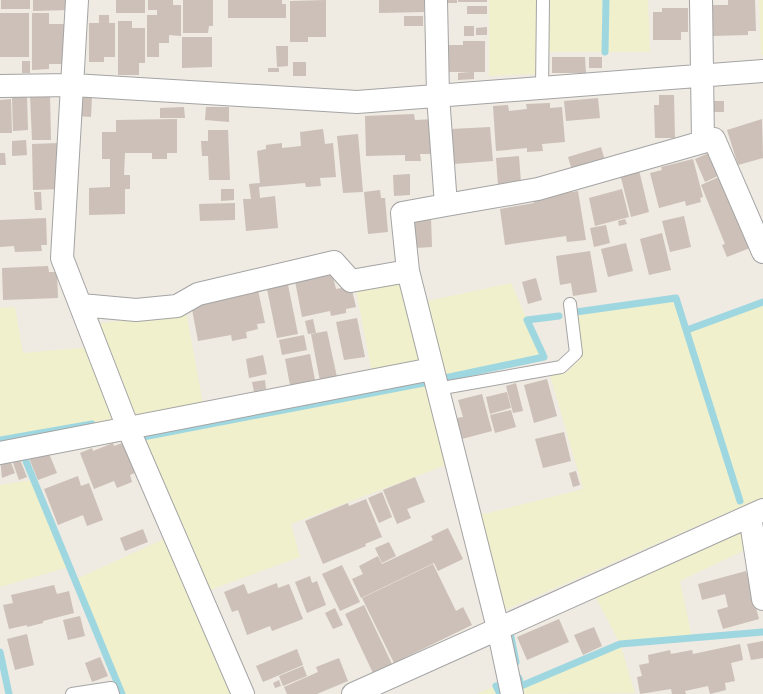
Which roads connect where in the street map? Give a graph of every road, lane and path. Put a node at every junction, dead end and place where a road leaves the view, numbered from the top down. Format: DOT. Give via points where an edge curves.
graph roads {
  1 [pos="77,0"];
  2 [pos="436,0"];
  3 [pos="543,0"];
  4 [pos="701,0"];
  5 [pos="763,71"];
  6 [pos="702,77"];
  7 [pos="73,85"];
  8 [pos="0,86"];
  9 [pos="542,89"];
  10 [pos="438,96"];
  11 [pos="703,142"];
  12 [pos="446,205"];
  13 [pos="763,252"];
  14 [pos="408,271"];
  15 [pos="81,304"];
  16 [pos="570,304"];
  17 [pos="435,379"];
  18 [pos="128,428"];
  19 [pos="0,453"];
  20 [pos="756,513"];
  21 [pos="763,599"];
  22 [pos="498,628"];
  23 [pos="72,694"];
  24 [pos="113,694"];
  25 [pos="243,694"];
  26 [pos="353,694"];
  27 [pos="512,694"];
  1 -- 7 [label="street"];
  2 -- 10 [label="street"];
  3 -- 9 [label="lane"];
  4 -- 6 [label="street"];
  5 -- 6 [label="street"];
  6 -- 9 [label="street"];
  6 -- 11 [label="street"];
  7 -- 8 [label="street"];
  7 -- 10 [label="street" via="357,102"];
  7 -- 15 [label="street" via="62,258"];
  9 -- 10 [label="street"];
  10 -- 12 [label="street"];
  11 -- 12 [label="street" via="538,189"];
  11 -- 13 [label="street" via="714,139"];
  12 -- 14 [label="street" via="402,213"];
  14 -- 15 [label="street" via="351,281 334,262 198,294 177,306 136,310"];
  14 -- 17 [label="street"];
  15 -- 18 [label="street"];
  16 -- 17 [label="lane" via="576,353 561,367"];
  17 -- 18 [label="street"];
  17 -- 22 [label="street"];
  18 -- 19 [label="street"];
  18 -- 25 [label="street"];
  20 -- 21 [label="street"];
  20 -- 22 [label="street"];
  22 -- 26 [label="street"];
  22 -- 27 [label="street"];
  23 -- 24 [label="lane" via="111,688"];
}
